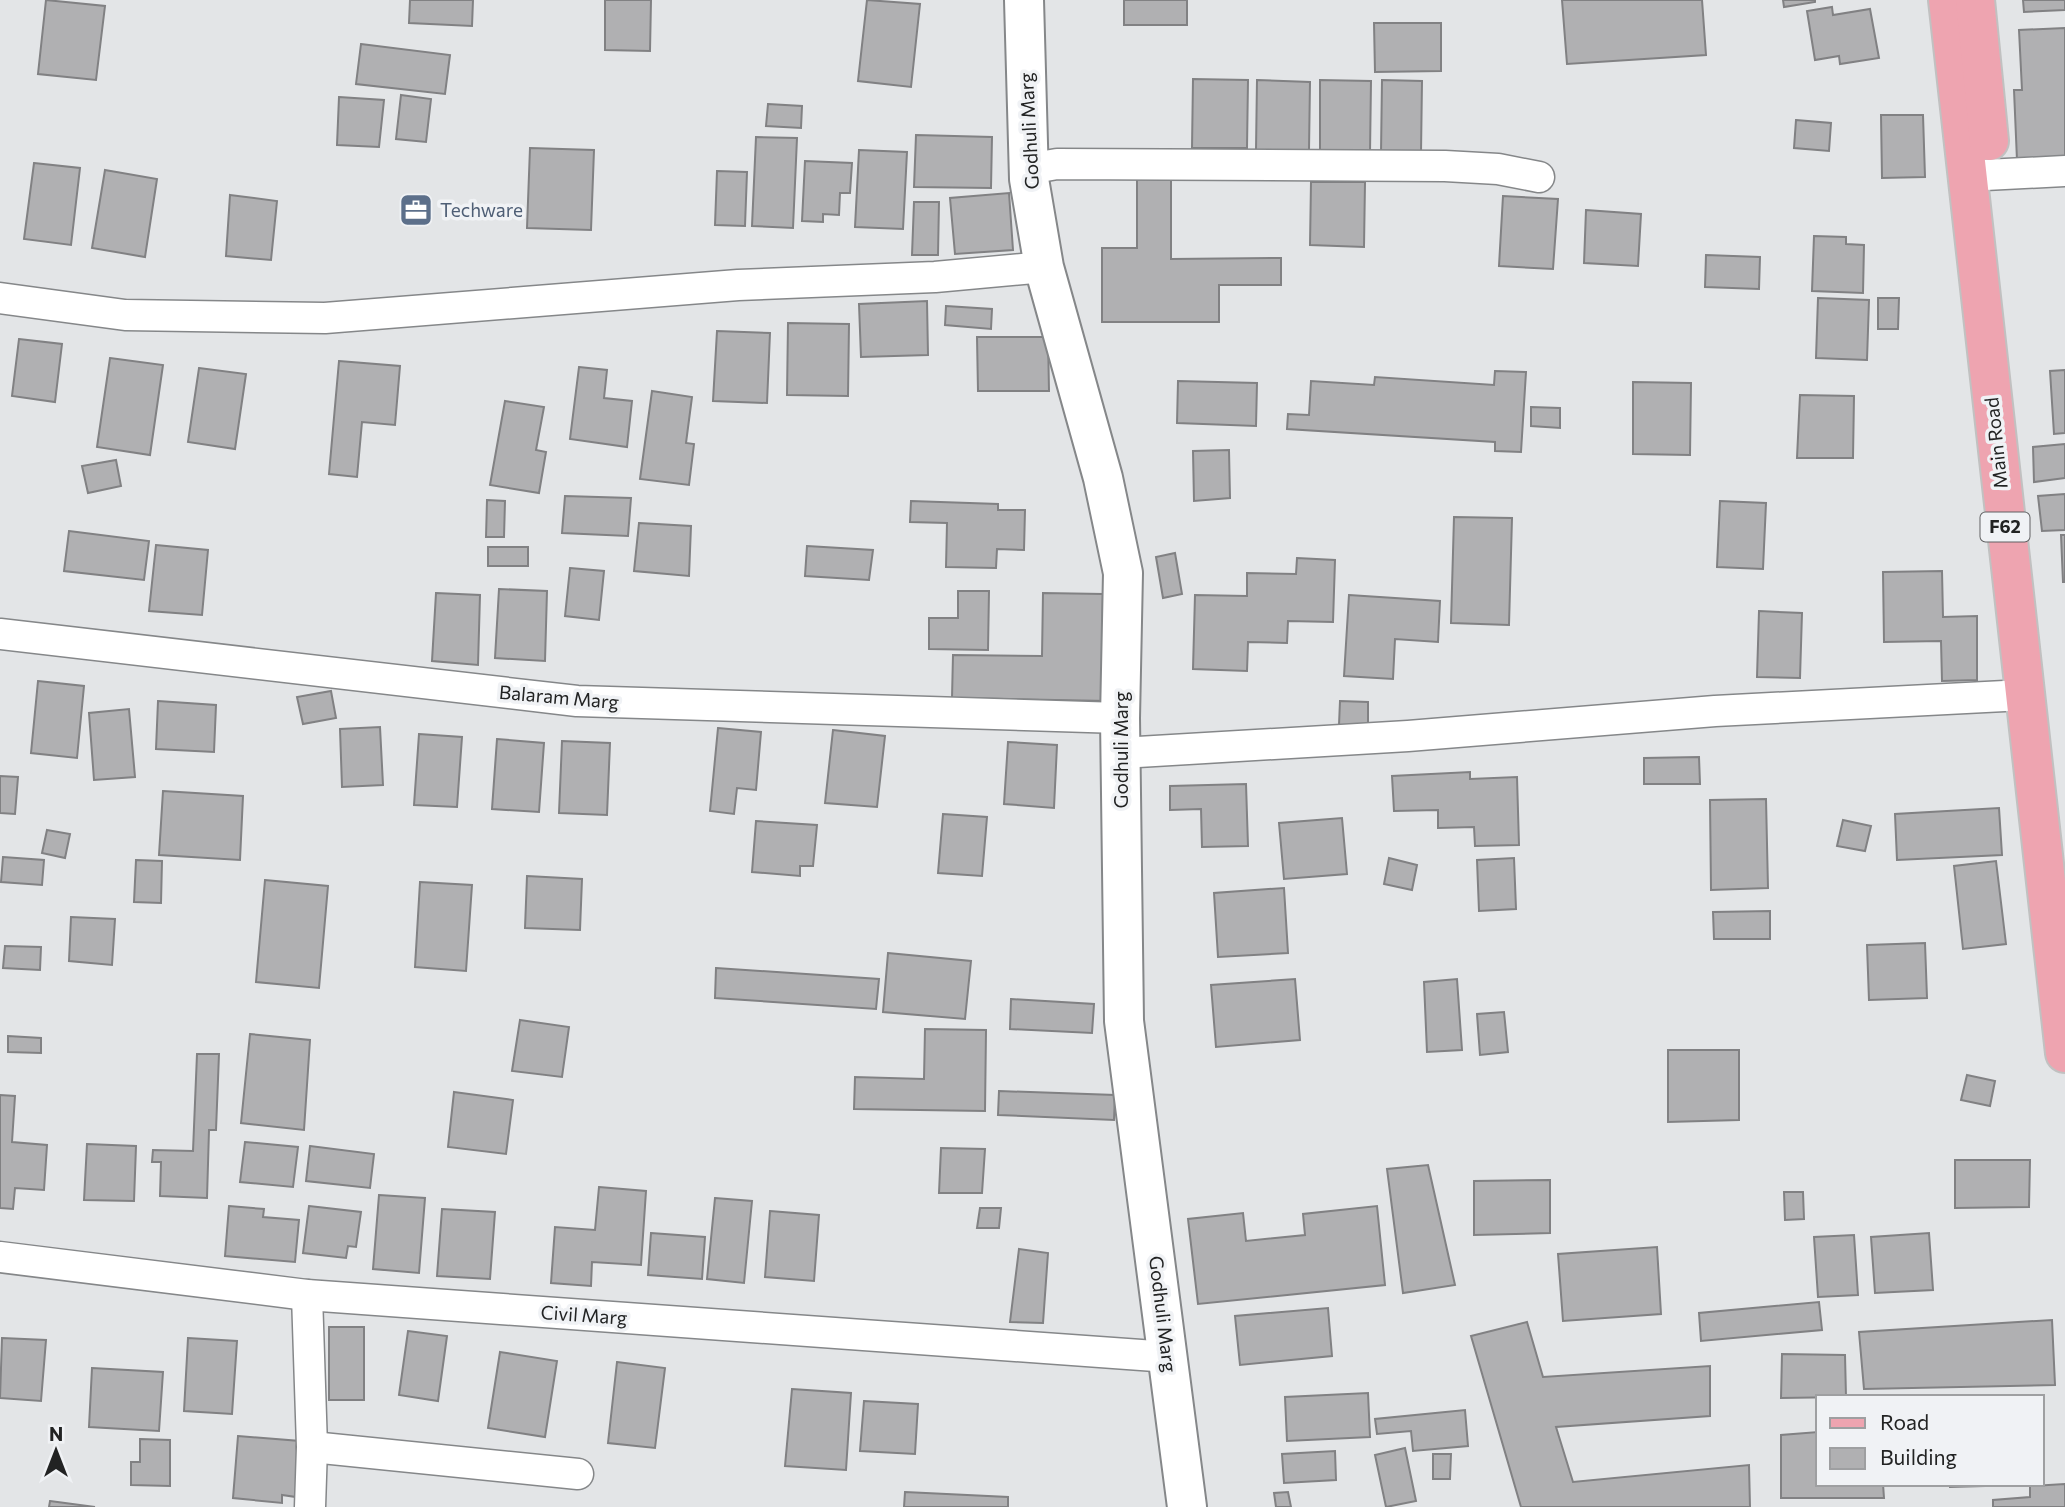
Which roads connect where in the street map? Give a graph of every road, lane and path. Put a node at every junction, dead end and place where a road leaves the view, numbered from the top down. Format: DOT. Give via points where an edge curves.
graph roads {
  1 [pos="1024,0"];
  2 [pos="1948,0"];
  3 [pos="1975,0"];
  4 [pos="1028,169"];
  5 [pos="2065,171"];
  6 [pos="1980,175"];
  7 [pos="1539,177"];
  8 [pos="1044,267"];
  9 [pos="0,298"];
  10 [pos="0,634"];
  11 [pos="2024,695"];
  12 [pos="1121,736"];
  13 [pos="2065,900"];
  14 [pos="2060,962"];
  15 [pos="2065,1053"];
  16 [pos="0,1257"];
  17 [pos="307,1295"];
  18 [pos="1169,1357"];
  19 [pos="312,1447"];
  20 [pos="578,1474"];
  21 [pos="310,1507"];
  22 [pos="1187,1507"];
  1 -- 4 [label="main road, Godhuli Marg"];
  2 -- 6 [label="main road, Main Road / F62"];
  3 -- 6 [label="main road, Main Road / F62"];
  4 -- 7 [label="street" via="1057,164 1445,166"];
  4 -- 8 [label="main road, Godhuli Marg"];
  5 -- 6 [label="street"];
  6 -- 11 [label="main road, Main Road / F62"];
  6 -- 13 [label="main road, Main Road / F62"];
  8 -- 9 [label="street" via="935,277 738,285 325,318 125,315"];
  8 -- 12 [label="main road, Godhuli Marg" via="1103,478 1123,573"];
  10 -- 12 [label="street, Balaram Marg" via="577,701"];
  11 -- 12 [label="street, Balaram Marg" via="1714,710 1395,737"];
  11 -- 14 [label="main road, Main Road / F62"];
  12 -- 18 [label="main road, Godhuli Marg" via="1124,1021"];
  14 -- 15 [label="main road, Main Road / F62"];
  16 -- 17 [label="street, Civil Marg"];
  17 -- 18 [label="street, Civil Marg"];
  17 -- 19 [label="street"];
  18 -- 22 [label="main road, Godhuli Marg"];
  19 -- 20 [label="street"];
  19 -- 21 [label="street"];
}
